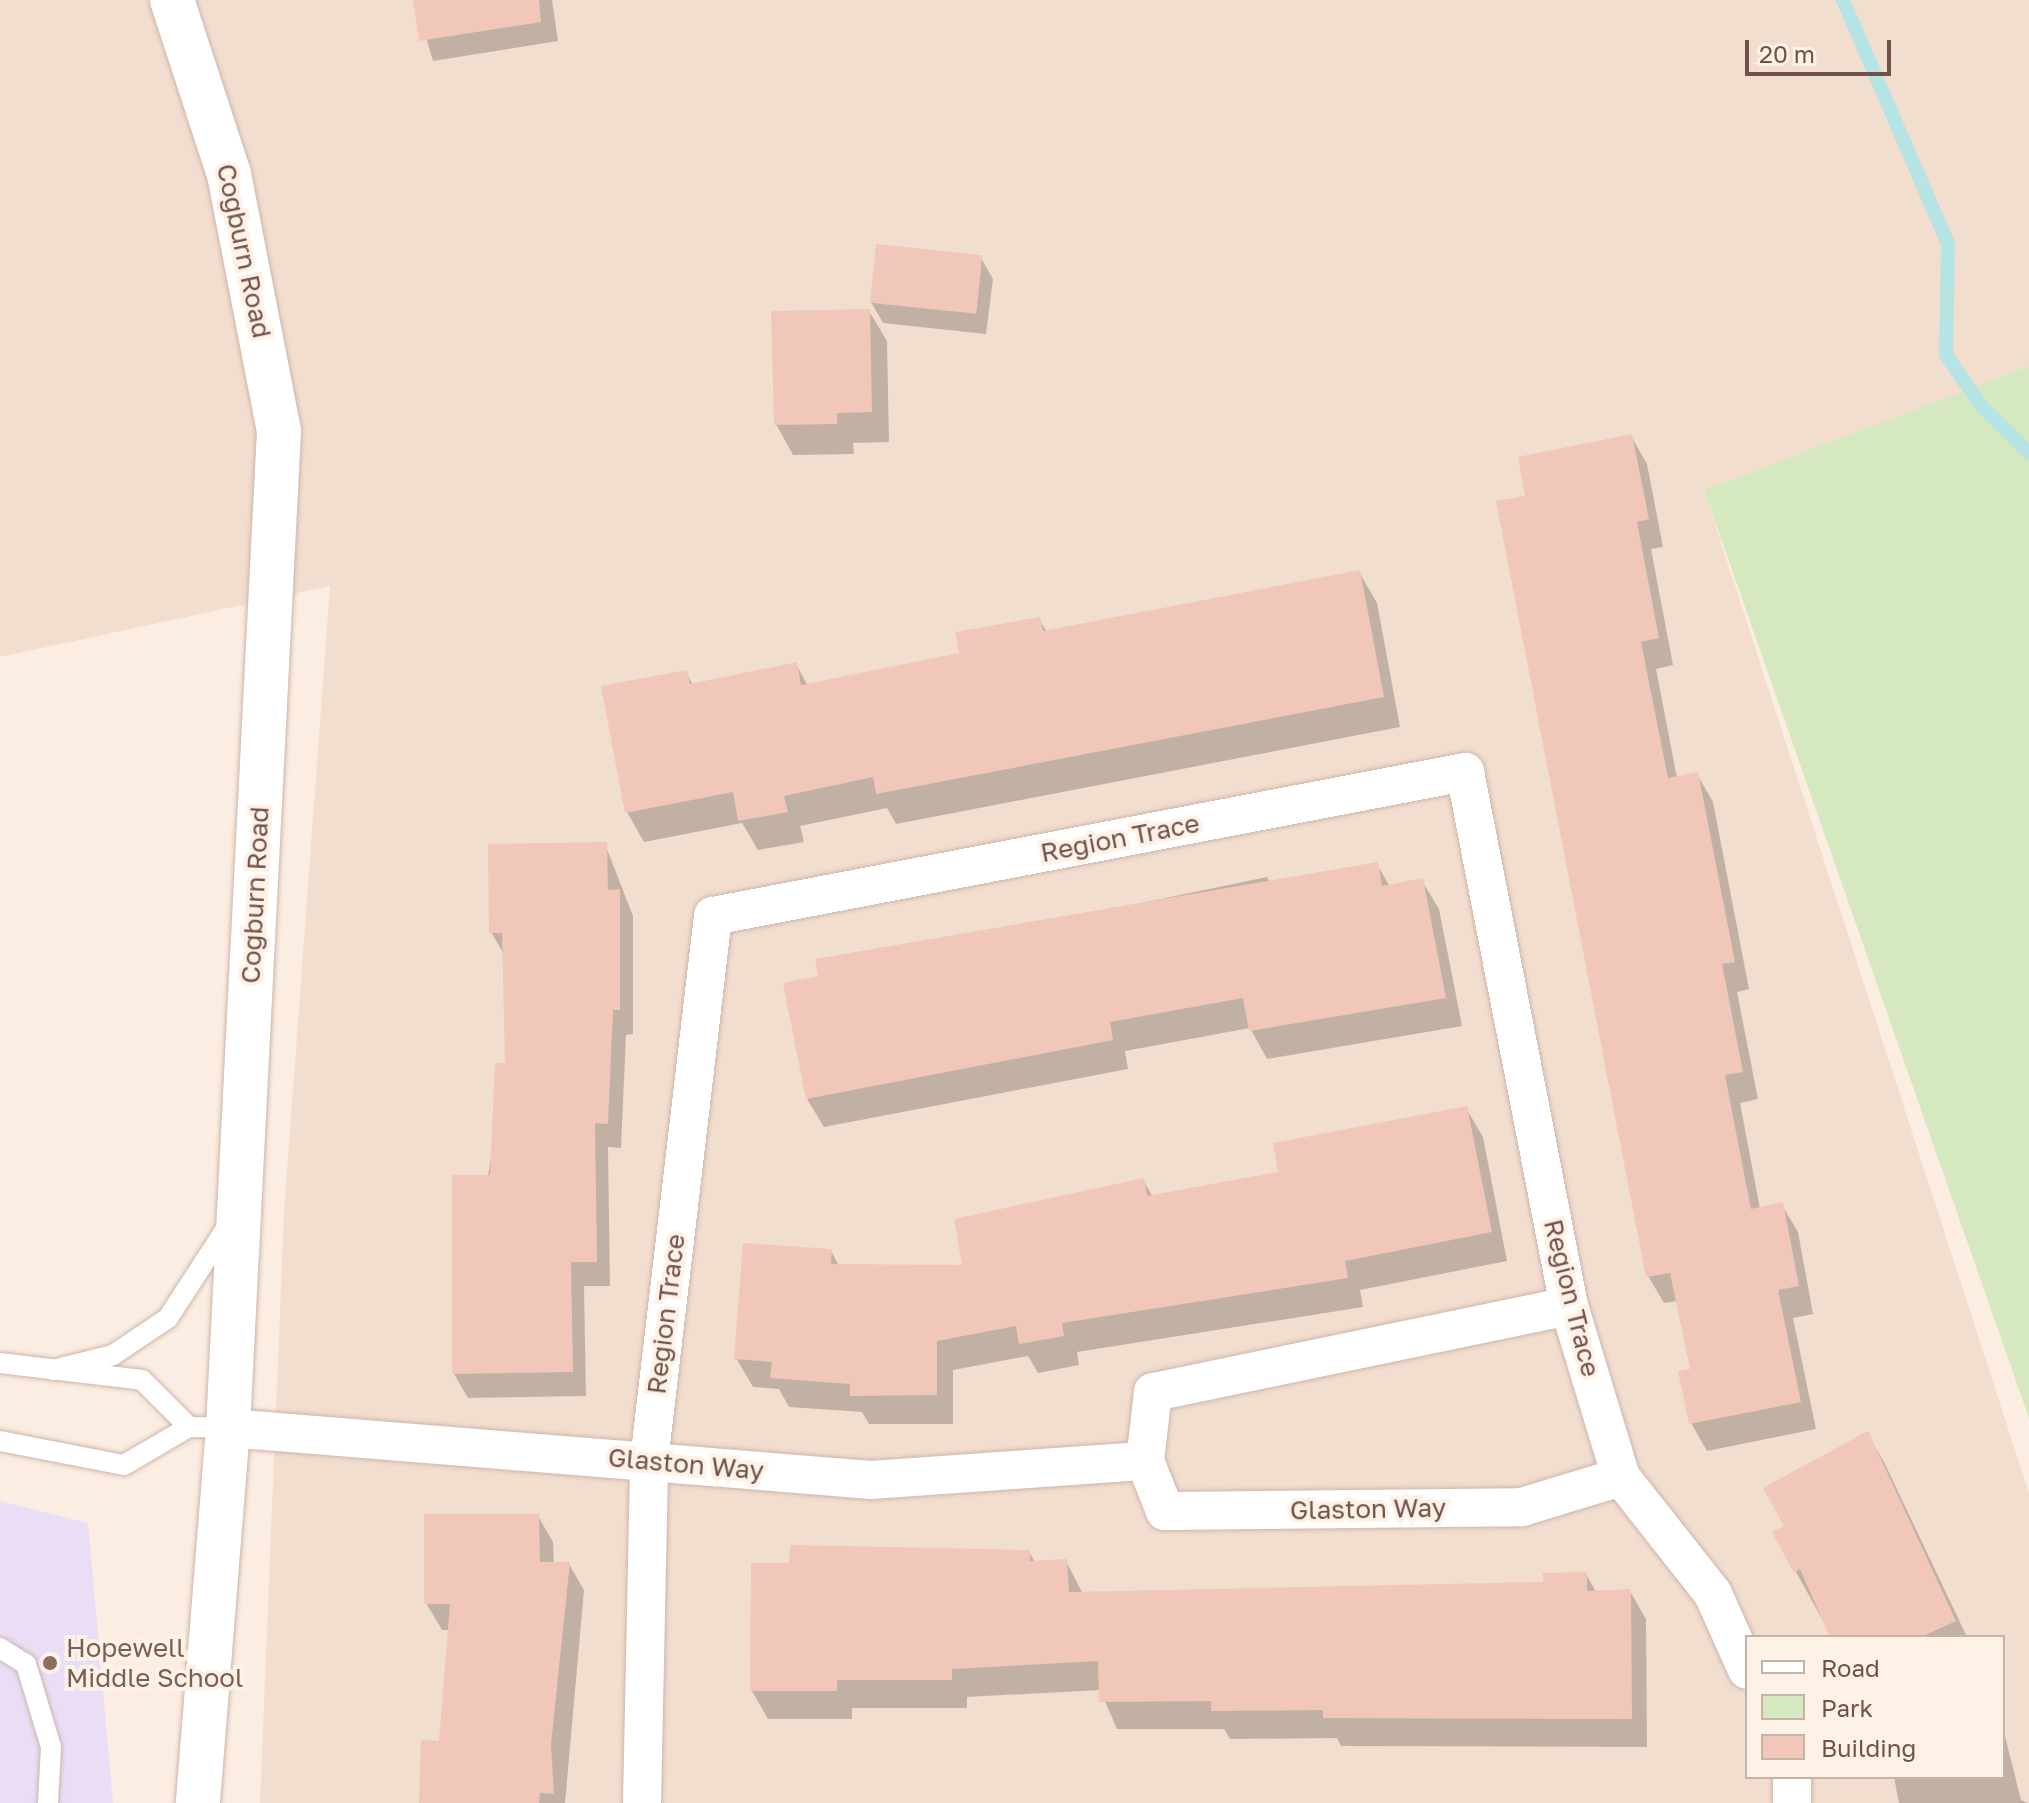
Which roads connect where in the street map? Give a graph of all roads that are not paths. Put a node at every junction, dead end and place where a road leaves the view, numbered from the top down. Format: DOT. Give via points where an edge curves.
graph roads {
  1 [pos="172,0"];
  2 [pos="239,1206"];
  3 [pos="1569,1306"];
  4 [pos="0,1363"];
  5 [pos="53,1370"];
  6 [pos="209,1427"];
  7 [pos="0,1441"];
  8 [pos="649,1461"];
  9 [pos="1145,1461"];
  10 [pos="1621,1477"];
  11 [pos="0,1648"];
  12 [pos="1745,1666"];
  13 [pos="1792,1779"];
  14 [pos="48,1803"];
  15 [pos="198,1803"];
  16 [pos="642,1803"];
  17 [pos="1792,1803"];
  1 -- 2 [label="street, Cogburn Road" via="229,174 279,431"];
  2 -- 5 [label="lane" via="168,1318 113,1355"];
  2 -- 6 [label="street, Cogburn Road"];
  3 -- 8 [label="street, Region Trace" via="1465,772 713,916"];
  3 -- 9 [label="street, Glaston Way" via="1153,1392"];
  3 -- 10 [label="street, Region Trace"];
  4 -- 5 [label="lane"];
  5 -- 6 [label="lane" via="142,1380"];
  6 -- 7 [label="lane" via="124,1465"];
  6 -- 8 [label="street, Glaston Way"];
  6 -- 15 [label="street, Cogburn Road"];
  8 -- 9 [label="street, Glaston Way" via="871,1480"];
  8 -- 16 [label="street, Region Trace"];
  9 -- 10 [label="street, Glaston Way" via="1165,1511 1522,1507"];
  10 -- 12 [label="street, Region Trace" via="1713,1594"];
  11 -- 14 [label="lane" via="26,1664 51,1747"];
  13 -- 17 [label="street"];
}
